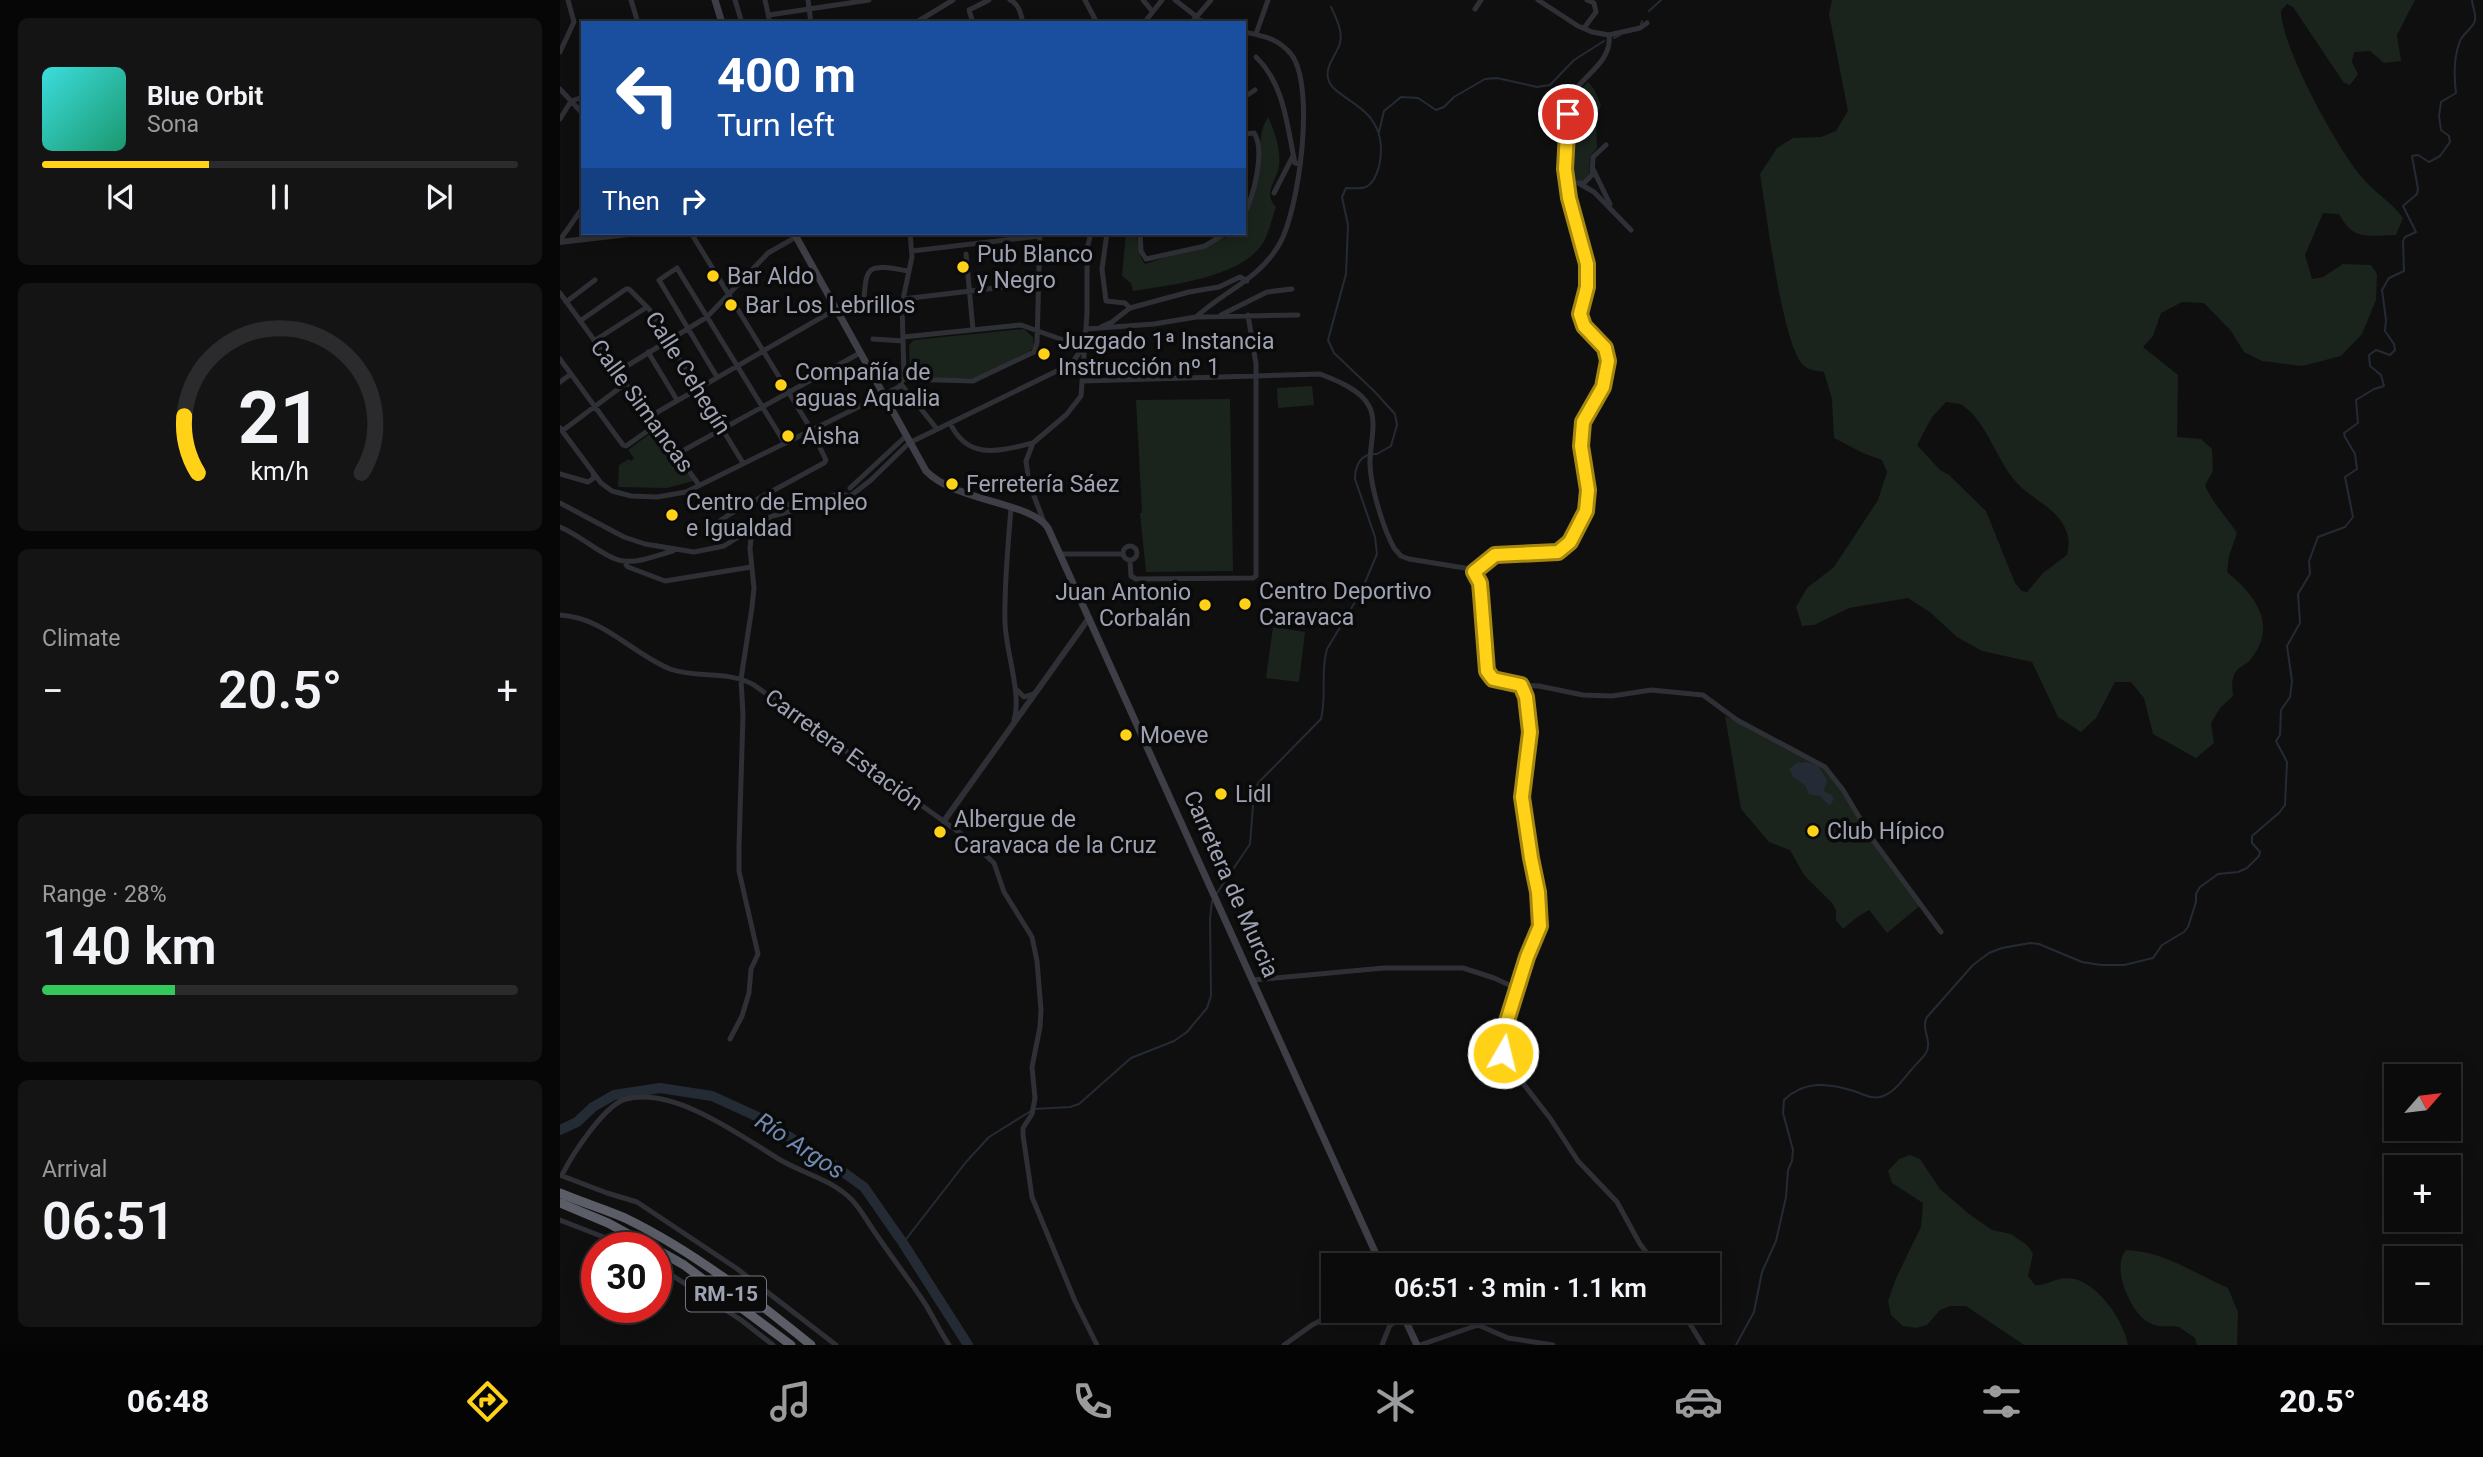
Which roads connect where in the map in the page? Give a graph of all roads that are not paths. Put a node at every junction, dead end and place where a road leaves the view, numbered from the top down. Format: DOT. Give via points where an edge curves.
graph roads {
  1 [pos="568,0"];
  2 [pos="631,0"];
  3 [pos="715,0"];
  4 [pos="735,0"];
  5 [pos="765,0"];
  6 [pos="808,0"];
  7 [pos="869,0"];
  8 [pos="932,0"];
  9 [pos="953,0"];
  10 [pos="989,0"];
  11 [pos="1010,0"];
  12 [pos="1085,0"];
  13 [pos="1143,0"];
  14 [pos="1162,0"];
  15 [pos="1175,0"];
  16 [pos="1211,0"];
  17 [pos="1268,0"];
  18 [pos="1481,0"];
  19 [pos="1538,0"];
  20 [pos="1587,0"];
  21 [pos="852,1"];
  22 [pos="809,9"];
  23 [pos="1475,9"];
  24 [pos="935,11"];
  25 [pos="1152,11"];
  26 [pos="769,15"];
  27 [pos="1194,19"];
  28 [pos="637,21"];
  29 [pos="721,21"];
  30 [pos="741,21"];
  31 [pos="770,21"];
  32 [pos="811,21"];
  33 [pos="918,21"];
  34 [pos="937,21"];
  35 [pos="972,21"];
  36 [pos="1022,21"];
  37 [pos="1096,21"];
  38 [pos="1145,21"];
  39 [pos="573,23"];
  40 [pos="1647,23"];
  41 [pos="581,26"];
  42 [pos="1584,28"];
  43 [pos="1246,32"];
  44 [pos="560,33"];
  45 [pos="1256,34"];
  46 [pos="1609,35"];
  47 [pos="565,40"];
  48 [pos="560,52"];
  49 [pos="1256,57"];
  50 [pos="560,89"];
  51 [pos="1255,90"];
  52 [pos="1246,96"];
  53 [pos="581,98"];
  54 [pos="571,101"];
  55 [pos="581,112"];
  56 [pos="560,119"];
  57 [pos="1246,134"];
  58 [pos="1606,145"];
  59 [pos="1293,156"];
  60 [pos="1300,164"];
  61 [pos="1593,169"];
  62 [pos="1566,175"];
  63 [pos="1580,184"];
  64 [pos="1274,193"];
  65 [pos="581,210"];
  66 [pos="1246,211"];
  67 [pos="1615,212"];
  68 [pos="1631,230"];
  69 [pos="618,235"];
  70 [pos="694,235"];
  71 [pos="795,235"];
  72 [pos="910,235"];
  73 [pos="1032,235"];
  74 [pos="1040,235"];
  75 [pos="1090,235"];
  76 [pos="1108,235"];
  77 [pos="1140,235"];
  78 [pos="1223,235"];
  79 [pos="560,241"];
  80 [pos="912,251"];
  81 [pos="966,254"];
  82 [pos="908,271"];
  83 [pos="595,280"];
  84 [pos="1247,281"];
  85 [pos="1038,283"];
  86 [pos="1292,289"];
  87 [pos="970,290"];
  88 [pos="560,293"];
  89 [pos="727,295"];
  90 [pos="903,299"];
  91 [pos="566,302"];
  92 [pos="647,307"];
  93 [pos="1130,308"];
  94 [pos="836,309"];
  95 [pos="863,310"];
  96 [pos="903,313"];
  97 [pos="1298,315"];
  98 [pos="1218,316"];
  99 [pos="1248,316"];
  100 [pos="707,317"];
  101 [pos="1196,317"];
  102 [pos="1037,318"];
  103 [pos="580,321"];
  104 [pos="1021,326"];
  105 [pos="688,329"];
  106 [pos="1086,329"];
  107 [pos="1098,329"];
  108 [pos="973,330"];
  109 [pos="1035,332"];
  110 [pos="873,339"];
  111 [pos="903,339"];
  112 [pos="668,340"];
  113 [pos="594,341"];
  114 [pos="1083,347"];
  115 [pos="761,351"];
  116 [pos="648,352"];
  117 [pos="860,353"];
  118 [pos="560,359"];
  119 [pos="737,366"];
  120 [pos="617,372"];
  121 [pos="571,374"];
  122 [pos="1256,376"];
  123 [pos="717,377"];
  124 [pos="1083,381"];
  125 [pos="560,382"];
  126 [pos="903,382"];
  127 [pos="625,384"];
  128 [pos="698,388"];
  129 [pos="788,392"];
  130 [pos="882,394"];
  131 [pos="677,400"];
  132 [pos="595,407"];
  133 [pos="762,407"];
  134 [pos="649,417"];
  135 [pos="950,423"];
  136 [pos="656,425"];
  137 [pos="722,428"];
  138 [pos="811,429"];
  139 [pos="937,429"];
  140 [pos="561,430"];
  141 [pos="907,440"];
  142 [pos="784,442"];
  143 [pos="1033,443"];
  144 [pos="677,454"];
  145 [pos="743,463"];
  146 [pos="593,473"];
  147 [pos="560,474"];
  148 [pos="699,485"];
  149 [pos="850,488"];
  150 [pos="850,496"];
  151 [pos="1035,502"];
  152 [pos="560,503"];
  153 [pos="781,506"];
  154 [pos="1011,508"];
  155 [pos="1026,513"];
  156 [pos="1043,522"];
  157 [pos="560,527"];
  158 [pos="752,527"];
  159 [pos="711,531"];
  160 [pos="676,550"];
  161 [pos="1060,554"];
  162 [pos="1123,554"];
  163 [pos="1130,560"];
  164 [pos="627,562"];
  165 [pos="751,567"];
  166 [pos="1474,572"];
  167 [pos="560,615"];
  168 [pos="1089,618"];
  169 [pos="741,679"];
  170 [pos="1014,683"];
  171 [pos="1521,685"];
  172 [pos="1038,690"];
  173 [pos="1012,727"];
  174 [pos="944,821"];
  175 [pos="1941,932"];
  176 [pos="1253,980"];
  177 [pos="1518,989"];
  178 [pos="730,1039"];
  179 [pos="561,1175"];
  180 [pos="560,1193"];
  181 [pos="560,1203"];
  182 [pos="560,1220"];
  183 [pos="591,1232"];
  184 [pos="625,1232"];
  185 [pos="1376,1253"];
  186 [pos="1645,1253"];
  187 [pos="672,1258"];
  188 [pos="672,1275"];
  189 [pos="1321,1320"];
  190 [pos="1392,1323"];
  191 [pos="1407,1323"];
  192 [pos="1689,1323"];
  193 [pos="773,1345"];
  194 [pos="792,1345"];
  195 [pos="811,1345"];
  196 [pos="836,1345"];
  197 [pos="949,1345"];
  198 [pos="1097,1345"];
  199 [pos="1284,1345"];
  200 [pos="1382,1345"];
  201 [pos="1418,1345"];
  202 [pos="1553,1345"];
  203 [pos="1703,1345"];
  1 -- 39 [label="street"];
  2 -- 28 [label="street"];
  3 -- 29 [label="main road"];
  4 -- 30 [label="street"];
  5 -- 26 [label="street"];
  6 -- 22 [label="street"];
  7 -- 21 [label="street"];
  8 -- 24 [label="street"];
  9 -- 24 [label="street"];
  10 -- 35 [label="street" via="969,10"];
  11 -- 36 [label="street"];
  12 -- 37 [label="street"];
  13 -- 25 [label="street"];
  14 -- 25 [label="street"];
  15 -- 27 [label="street"];
  16 -- 27 [label="street"];
  17 -- 45 [label="street"];
  18 -- 23 [label="street"];
  19 -- 42 [label="street"];
  20 -- 42 [label="street" via="1594,3 1596,12"];
  21 -- 22 [label="street"];
  22 -- 26 [label="street"];
  22 -- 32 [label="street"];
  24 -- 33 [label="street"];
  24 -- 34 [label="street"];
  25 -- 38 [label="street"];
  26 -- 31 [label="street"];
  39 -- 41 [label="street"];
  39 -- 47 [label="street"];
  40 -- 46 [label="street"];
  42 -- 46 [label="street"];
  43 -- 45 [label="street"];
  44 -- 47 [label="street"];
  45 -- 60 [label="street" via="1276,40 1297,65 1303,87"];
  46 -- 62 [label="street" via="1610,43 1598,65 1569,103"];
  47 -- 48 [label="street"];
  49 -- 59 [label="street" via="1281,101"];
  50 -- 54 [label="street"];
  51 -- 52 [label="street"];
  53 -- 54 [label="street"];
  54 -- 55 [label="street"];
  54 -- 56 [label="street"];
  57 -- 66 [label="street" via="1257,137 1258,168"];
  58 -- 61 [label="street" via="1594,157"];
  59 -- 60 [label="street"];
  59 -- 64 [label="street"];
  60 -- 84 [label="street" via="1280,243"];
  61 -- 63 [label="street"];
  61 -- 67 [label="street"];
  62 -- 63 [label="street"];
  62 -- 166 [label="street" via="1570,208 1587,264 1581,320 1601,343 1608,361 1603,387 1583,422 1586,511 1570,542 1558,552 1495,555"];
  63 -- 67 [label="street"];
  65 -- 79 [label="street"];
  67 -- 68 [label="street"];
  69 -- 79 [label="street"];
  70 -- 89 [label="street"];
  71 -- 89 [label="street" via="768,253"];
  71 -- 94 [label="main road"];
  72 -- 80 [label="street"];
  73 -- 80 [label="street"];
  74 -- 85 [label="street"];
  75 -- 106 [label="street"];
  76 -- 93 [label="street" via="1102,269 1106,301"];
  77 -- 78 [label="street" via="1146,259 1205,246"];
  80 -- 82 [label="street"];
  81 -- 87 [label="street"];
  82 -- 90 [label="street"];
  82 -- 95 [label="street" via="871,269"];
  83 -- 91 [label="street"];
  84 -- 93 [label="street" via="1240,277 1219,287"];
  84 -- 101 [label="street"];
  85 -- 87 [label="street"];
  85 -- 102 [label="street"];
  86 -- 98 [label="street" via="1267,292"];
  87 -- 90 [label="street"];
  87 -- 108 [label="street"];
  88 -- 91 [label="street, Calle Simancas"];
  89 -- 100 [label="street"];
  89 -- 115 [label="street"];
  90 -- 96 [label="street"];
  91 -- 103 [label="street, Calle Simancas"];
  92 -- 103 [label="street, Calle Cehegín" via="627,288"];
  92 -- 112 [label="street, Calle Cehegín"];
  92 -- 113 [label="street"];
  93 -- 107 [label="street"];
  94 -- 95 [label="street"];
  94 -- 115 [label="street"];
  94 -- 117 [label="main road"];
  95 -- 96 [label="street"];
  96 -- 111 [label="street"];
  97 -- 99 [label="street"];
  98 -- 99 [label="street"];
  98 -- 101 [label="street"];
  99 -- 122 [label="street"];
  100 -- 105 [label="street"];
  100 -- 105 [label="street" via="677,268 668,273 659,280"];
  100 -- 119 [label="street"];
  101 -- 107 [label="street"];
  102 -- 104 [label="street"];
  102 -- 109 [label="street"];
  103 -- 113 [label="street, Calle Simancas"];
  104 -- 108 [label="street"];
  104 -- 109 [label="street"];
  105 -- 112 [label="street"];
  105 -- 123 [label="street"];
  106 -- 107 [label="street"];
  106 -- 114 [label="street"];
  108 -- 111 [label="street"];
  109 -- 114 [label="street"];
  109 -- 126 [label="street" via="1036,348 1031,354 976,380"];
  110 -- 111 [label="street"];
  111 -- 126 [label="street"];
  112 -- 116 [label="street"];
  112 -- 128 [label="street, Calle Cehegín"];
  113 -- 120 [label="street, Calle Simancas"];
  114 -- 124 [label="street"];
  114 -- 135 [label="street" via="1072,363"];
  115 -- 119 [label="street"];
  115 -- 129 [label="street"];
  116 -- 120 [label="street"];
  116 -- 131 [label="street"];
  117 -- 129 [label="street"];
  117 -- 130 [label="main road"];
  118 -- 121 [label="street"];
  119 -- 123 [label="street"];
  119 -- 133 [label="street"];
  120 -- 127 [label="street, Calle Simancas"];
  121 -- 125 [label="street"];
  121 -- 132 [label="street"];
  122 -- 124 [label="street"];
  122 -- 163 [label="street" via="1255,578 1134,579"];
  122 -- 166 [label="street" via="1320,374 1362,397 1371,412 1372,479 1394,548 1409,559"];
  123 -- 128 [label="street"];
  124 -- 143 [label="street" via="1073,409"];
  126 -- 130 [label="street"];
  126 -- 139 [label="street"];
  127 -- 132 [label="street"];
  127 -- 134 [label="street, Calle Simancas"];
  128 -- 131 [label="street"];
  128 -- 137 [label="street, Calle Cehegín"];
  129 -- 133 [label="street"];
  129 -- 138 [label="street"];
  130 -- 138 [label="street"];
  130 -- 141 [label="main road"];
  131 -- 134 [label="street"];
  132 -- 136 [label="street" via="625,447"];
  132 -- 140 [label="street"];
  133 -- 137 [label="street"];
  133 -- 142 [label="street"];
  134 -- 136 [label="street, Calle Simancas"];
  135 -- 139 [label="street"];
  135 -- 143 [label="street" via="962,443 982,450"];
  136 -- 144 [label="street, Calle Simancas"];
  137 -- 144 [label="street"];
  137 -- 145 [label="street, Calle Cehegín"];
  138 -- 142 [label="street"];
  138 -- 159 [label="street" via="824,463 730,514"];
  139 -- 141 [label="street"];
  140 -- 146 [label="street"];
  141 -- 149 [label="street"];
  141 -- 150 [label="street"];
  141 -- 154 [label="main road" via="926,471 941,483"];
  142 -- 145 [label="street"];
  143 -- 151 [label="street" via="1026,467"];
  144 -- 148 [label="street, Calle Simancas"];
  145 -- 148 [label="street"];
  146 -- 147 [label="street" via="588,482"];
  146 -- 148 [label="street" via="612,491 631,496 681,494"];
  150 -- 153 [label="street"];
  150 -- 158 [label="street" via="778,514"];
  151 -- 155 [label="street" via="1034,509"];
  151 -- 156 [label="street"];
  152 -- 160 [label="street" via="624,537"];
  154 -- 155 [label="main road"];
  154 -- 170 [label="street" via="1005,621"];
  155 -- 156 [label="main road"];
  156 -- 161 [label="main road, Carretera de Murcia"];
  157 -- 164 [label="street"];
  158 -- 160 [label="street" via="724,547"];
  158 -- 165 [label="street"];
  160 -- 164 [label="street"];
  161 -- 162 [label="street"];
  161 -- 168 [label="main road, Carretera de Murcia"];
  162 -- 163 [label="street"];
  162 -- 163 [label="street" via="1125,547 1134,547 1137,555"];
  164 -- 165 [label="street" via="628,567 665,581"];
  165 -- 169 [label="street" via="754,588"];
  166 -- 171 [label="street" via="1480,583 1487,671 1493,679"];
  167 -- 169 [label="street, Carretera Estación" via="601,626 670,669"];
  168 -- 172 [label="street"];
  168 -- 176 [label="main road, Carretera de Murcia"];
  169 -- 174 [label="street, Carretera Estación"];
  169 -- 178 [label="street" via="739,871 758,954 742,1016"];
  170 -- 172 [label="street" via="1024,697"];
  170 -- 173 [label="street" via="1018,705"];
  171 -- 175 [label="street" via="1592,696 1651,690 1700,694 1737,720 1816,760 1843,790 1873,840"];
  171 -- 177 [label="street" via="1530,732 1522,797 1540,920"];
  172 -- 173 [label="street"];
  173 -- 174 [label="street"];
  174 -- 198 [label="street, Carretera Estación" via="989,857 1032,937 1040,1027 1032,1067 1034,1108 1023,1128 1027,1172 1035,1204"];
  176 -- 177 [label="street" via="1384,968 1463,968"];
  176 -- 185 [label="main road, Carretera de Murcia"];
  177 -- 186 [label="street" via="1502,1037 1506,1060 1578,1161 1617,1202"];
  179 -- 196 [label="street" via="638,1202 736,1268"];
  179 -- 197 [label="street" via="605,1113 620,1102 654,1099 699,1113 852,1199"];
  180 -- 195 [label="highway, RM-15" via="624,1218 686,1252"];
  181 -- 184 [label="highway, RM-15"];
  182 -- 183 [label="street"];
  187 -- 194 [label="highway, RM-15"];
  188 -- 193 [label="street"];
  189 -- 199 [label="street"];
  190 -- 200 [label="street"];
  191 -- 201 [label="main road"];
  192 -- 203 [label="street"];
  201 -- 202 [label="street" via="1478,1325 1508,1338"];
}
